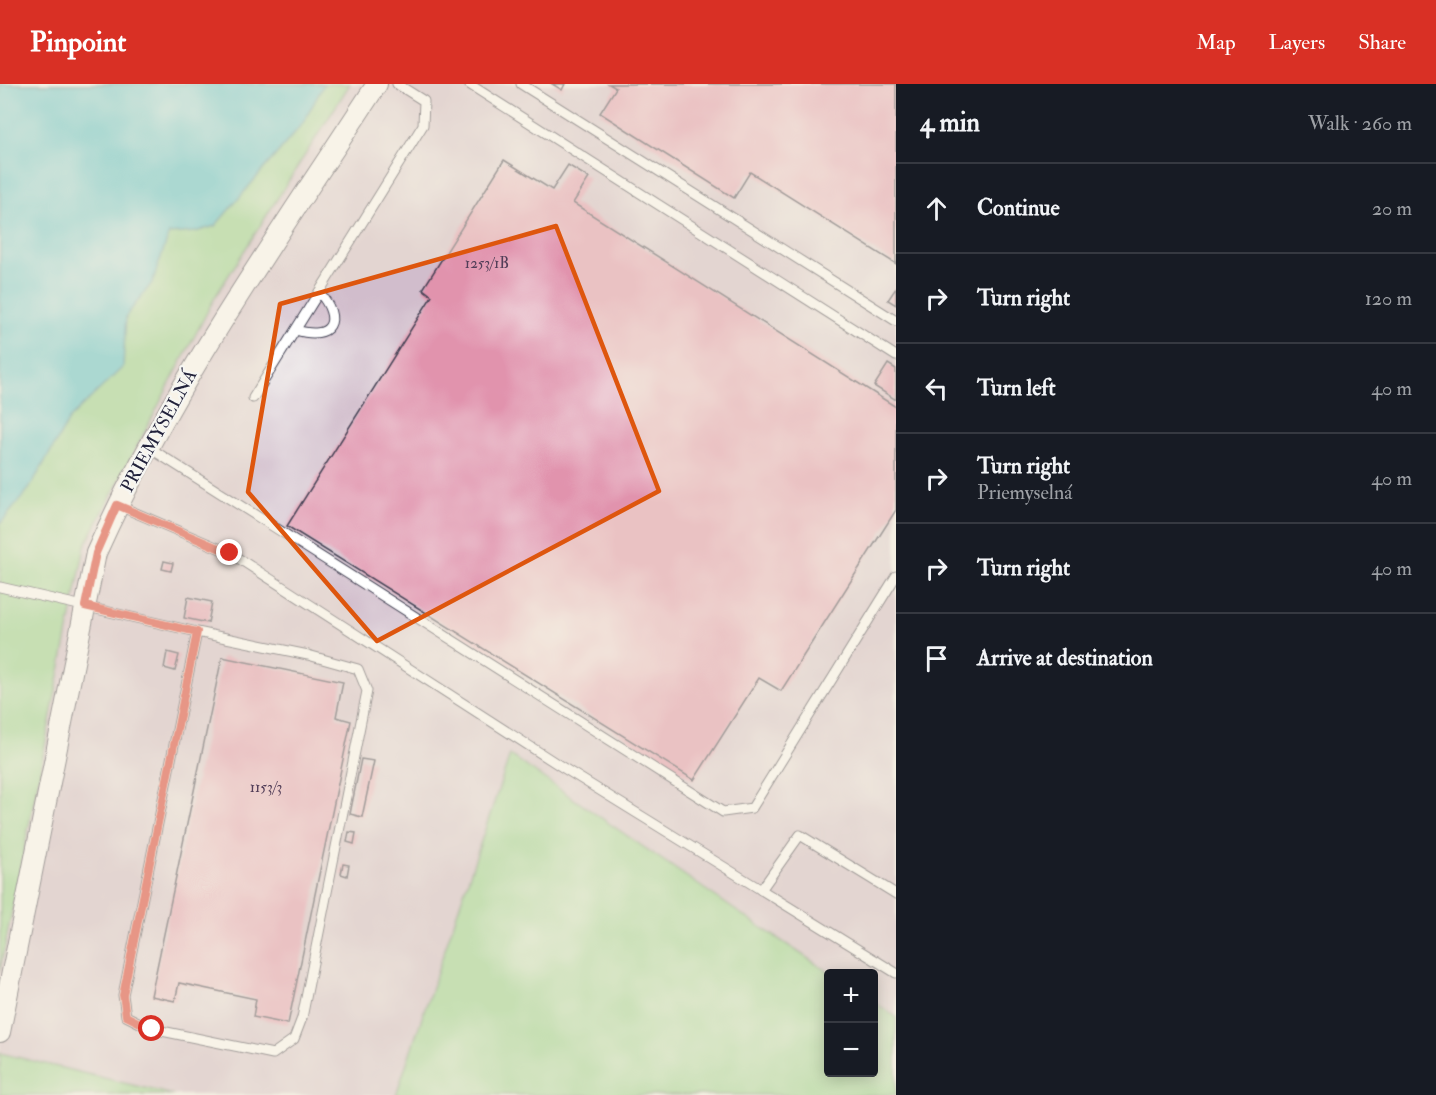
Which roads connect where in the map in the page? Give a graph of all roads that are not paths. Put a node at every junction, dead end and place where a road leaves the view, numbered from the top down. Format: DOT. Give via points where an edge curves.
graph roads {
  1 [pos="378,84"];
  2 [pos="397,84"];
  3 [pos="469,84"];
  4 [pos="521,84"];
  5 [pos="319,292"];
  6 [pos="896,321"];
  7 [pos="296,330"];
  8 [pos="896,356"];
  9 [pos="253,398"];
  10 [pos="147,447"];
  11 [pos="117,505"];
  12 [pos="896,576"];
  13 [pos="0,587"];
  14 [pos="85,606"];
  15 [pos="197,632"];
  16 [pos="761,890"];
  17 [pos="896,894"];
  18 [pos="896,973"];
  19 [pos="0,1032"];
  1 -- 10 [label="street, PRIEMYSELNÁ" via="207,345"];
  2 -- 5 [label="lane" via="424,101 423,124"];
  3 -- 8 [label="lane"];
  4 -- 6 [label="lane"];
  5 -- 7 [label="lane"];
  5 -- 7 [label="lane" via="330,308 329,327 310,334"];
  7 -- 9 [label="lane"];
  10 -- 11 [label="street, PRIEMYSELNÁ"];
  10 -- 12 [label="lane" via="723,812 752,808"];
  11 -- 14 [label="street, PRIEMYSELNÁ" via="96,553"];
  11 -- 16 [label="lane" via="230,553"];
  13 -- 14 [label="lane"];
  14 -- 15 [label="lane"];
  14 -- 19 [label="street, PRIEMYSELNÁ"];
  15 -- 15 [label="lane" via="123,995 126,1016 152,1029 273,1054 294,1040 302,1018 367,691 358,669"];
  16 -- 17 [label="lane" via="800,835"];
  16 -- 18 [label="lane"];
}
